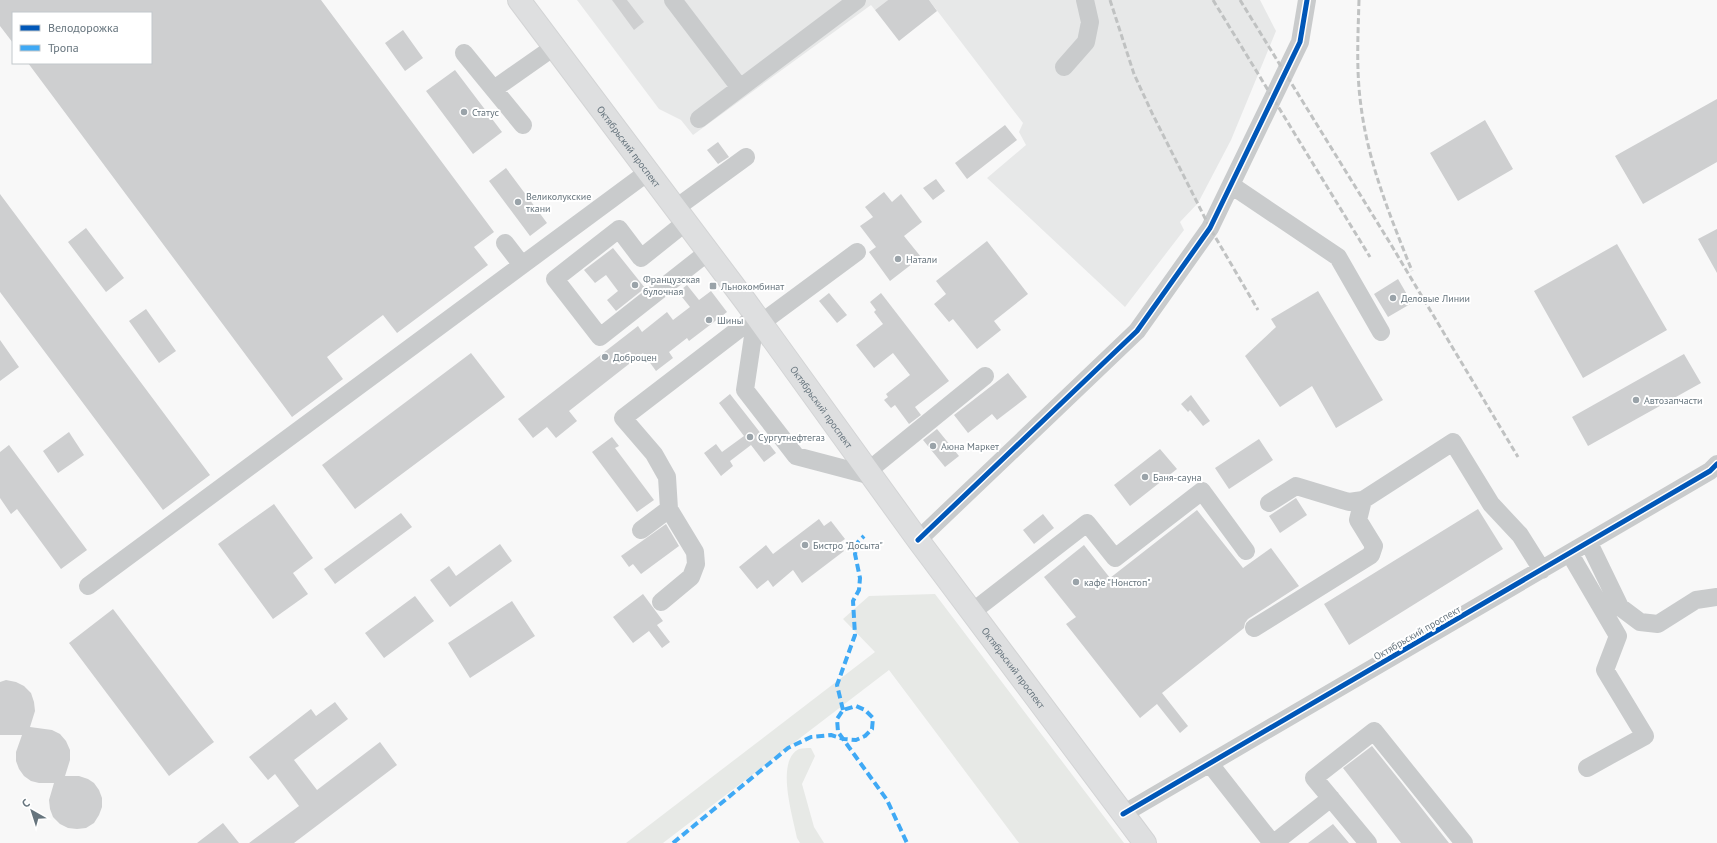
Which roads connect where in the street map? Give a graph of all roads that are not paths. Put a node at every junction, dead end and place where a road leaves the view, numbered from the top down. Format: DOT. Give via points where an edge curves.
graph roads {
  1 [pos="519,0"];
  2 [pos="673,0"];
  3 [pos="857,0"];
  4 [pos="1085,0"];
  5 [pos="1307,0"];
  6 [pos="554,47"];
  7 [pos="464,53"];
  8 [pos="1064,67"];
  9 [pos="740,88"];
  10 [pos="494,89"];
  11 [pos="699,119"];
  12 [pos="523,125"];
  13 [pos="746,157"];
  14 [pos="648,172"];
  15 [pos="1231,185"];
  16 [pos="681,215"];
  17 [pos="505,243"];
  18 [pos="708,252"];
  19 [pos="857,252"];
  20 [pos="522,265"];
  21 [pos="759,320"];
  22 [pos="1381,332"];
  23 [pos="985,376"];
  24 [pos="1717,464"];
  25 [pos="870,474"];
  26 [pos="1363,500"];
  27 [pos="1269,503"];
  28 [pos="669,509"];
  29 [pos="641,530"];
  30 [pos="918,540"];
  31 [pos="1588,543"];
  32 [pos="1246,551"];
  33 [pos="1570,554"];
  34 [pos="1542,570"];
  35 [pos="88,586"];
  36 [pos="1717,597"];
  37 [pos="661,602"];
  38 [pos="972,612"];
  39 [pos="1254,628"];
  40 [pos="1210,764"];
  41 [pos="1587,768"];
  42 [pos="1331,798"];
  43 [pos="1123,814"];
  44 [pos="1145,843"];
  45 [pos="1273,843"];
  46 [pos="1368,843"];
  47 [pos="1464,843"];
  1 -- 6 [label="main road, Октябрьский проспект"];
  2 -- 9 [label="street"];
  3 -- 9 [label="street"];
  4 -- 8 [label="street" via="1090,22 1086,42"];
  5 -- 15 [label="street" via="1300,42"];
  6 -- 10 [label="street"];
  6 -- 14 [label="main road, Октябрьский проспект"];
  7 -- 10 [label="street"];
  9 -- 11 [label="street"];
  10 -- 12 [label="street"];
  13 -- 16 [label="street"];
  14 -- 16 [label="main road, Октябрьский проспект"];
  14 -- 20 [label="street"];
  15 -- 22 [label="street" via="1338,257"];
  15 -- 30 [label="street" via="1210,228 1137,331"];
  16 -- 18 [label="main road, Октябрьский проспект"];
  16 -- 18 [label="street" via="641,258 619,229 555,279 600,336"];
  17 -- 20 [label="street"];
  18 -- 21 [label="main road, Октябрьский проспект"];
  19 -- 21 [label="street"];
  20 -- 35 [label="street"];
  21 -- 25 [label="main road, Октябрьский проспект"];
  21 -- 25 [label="street" via="745,390 796,456"];
  21 -- 28 [label="street" via="623,418 654,454 667,477"];
  23 -- 25 [label="street"];
  24 -- 31 [label="street, Октябрьский проспект" via="1710,471"];
  25 -- 30 [label="main road, Октябрьский проспект"];
  26 -- 27 [label="street" via="1349,502 1296,486"];
  26 -- 34 [label="street" via="1453,442 1491,504 1520,535"];
  26 -- 39 [label="street" via="1358,520 1374,546 1371,555"];
  28 -- 29 [label="street"];
  28 -- 37 [label="street" via="695,552 696,564 691,578"];
  30 -- 38 [label="main road, Октябрьский проспект"];
  31 -- 33 [label="street, Октябрьский проспект"];
  31 -- 36 [label="street" via="1620,607 1640,622 1658,624 1696,600"];
  32 -- 38 [label="street" via="1202,491 1115,558 1087,523"];
  33 -- 34 [label="street, Октябрьский проспект"];
  33 -- 41 [label="street" via="1618,636 1605,670 1645,736"];
  34 -- 40 [label="street, Октябрьский проспект"];
  38 -- 43 [label="main road, Октябрьский проспект"];
  40 -- 43 [label="street, Октябрьский проспект"];
  40 -- 45 [label="street"];
  42 -- 45 [label="street"];
  42 -- 46 [label="street"];
  42 -- 47 [label="street" via="1314,778 1374,731"];
  43 -- 44 [label="main road, Октябрьский проспект"];
}
